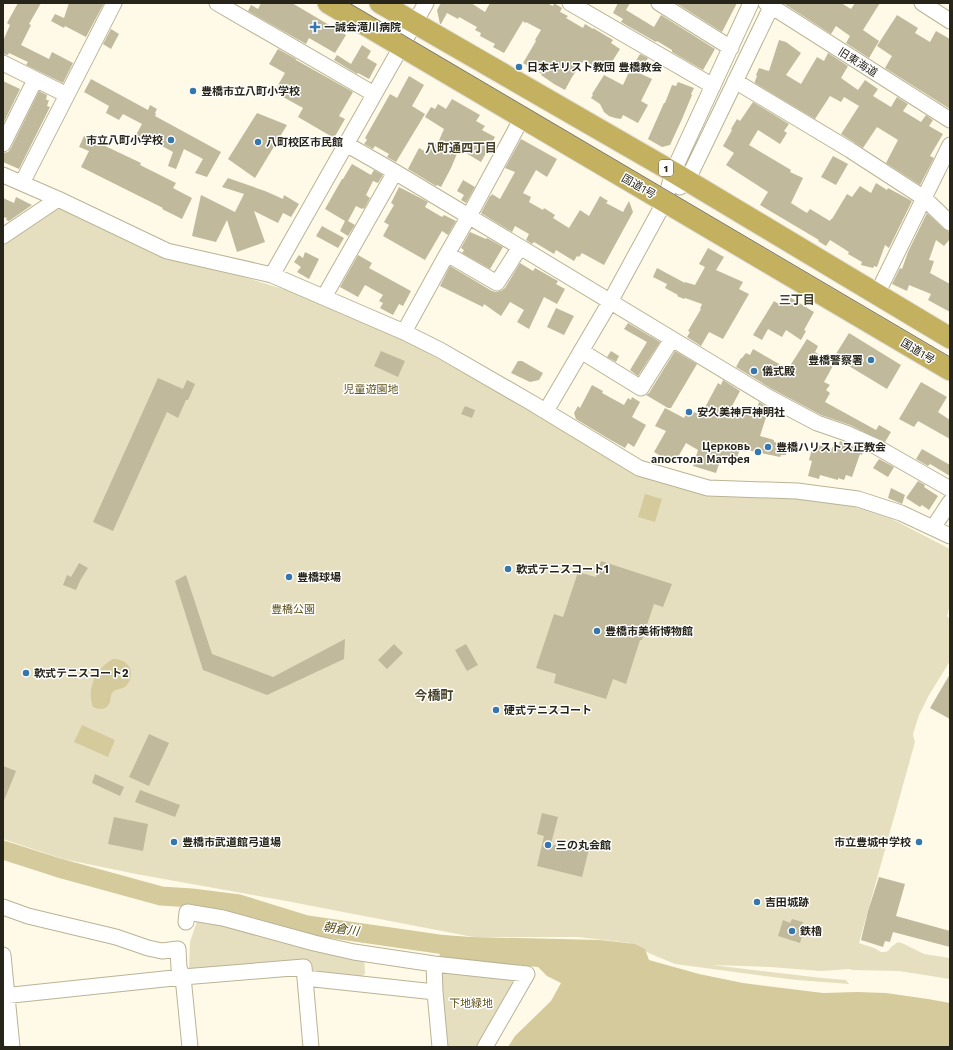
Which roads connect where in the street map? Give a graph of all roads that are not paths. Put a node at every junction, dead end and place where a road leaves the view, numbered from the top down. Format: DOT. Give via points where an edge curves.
graph roads {
  1 [pos="114,3"];
  2 [pos="217,3"];
  3 [pos="328,3"];
  4 [pos="380,3"];
  5 [pos="426,3"];
  6 [pos="570,3"];
  7 [pos="659,3"];
  8 [pos="752,3"];
  9 [pos="922,3"];
  10 [pos="770,4"];
  11 [pos="950,21"];
  12 [pos="414,23"];
  13 [pos="401,47"];
  14 [pos="731,48"];
  15 [pos="3,63"];
  16 [pos="35,80"];
  17 [pos="735,81"];
  18 [pos="713,86"];
  19 [pos="374,94"];
  20 [pos="67,96"];
  21 [pos="522,118"];
  22 [pos="950,120"];
  23 [pos="3,144"];
  24 [pos="346,144"];
  25 [pos="950,145"];
  26 [pos="395,172"];
  27 [pos="3,175"];
  28 [pos="680,176"];
  29 [pos="22,183"];
  30 [pos="924,198"];
  31 [pos="58,199"];
  32 [pos="666,202"];
  33 [pos="469,216"];
  34 [pos="950,223"];
  35 [pos="3,236"];
  36 [pos="520,247"];
  37 [pos="447,254"];
  38 [pos="272,275"];
  39 [pos="877,294"];
  40 [pos="324,297"];
  41 [pos="610,302"];
  42 [pos="404,332"];
  43 [pos="950,338"];
  44 [pos="672,340"];
  45 [pos="581,351"];
  46 [pos="950,370"];
  47 [pos="546,411"];
  48 [pos="950,489"];
  49 [pos="950,502"];
  50 [pos="933,528"];
  51 [pos="950,536"];
  52 [pos="3,907"];
  53 [pos="186,922"];
  54 [pos="3,955"];
  55 [pos="434,964"];
  56 [pos="183,977"];
  57 [pos="305,978"];
  58 [pos="435,992"];
  59 [pos="5,996"];
  60 [pos="12,1047"];
  61 [pos="190,1047"];
  62 [pos="311,1047"];
  63 [pos="440,1047"];
  64 [pos="485,1047"];
  1 -- 20 [label="street"];
  2 -- 19 [label="street"];
  3 -- 13 [label="highway, 国道1号"];
  4 -- 12 [label="highway, 1"];
  5 -- 12 [label="street"];
  6 -- 18 [label="street"];
  7 -- 14 [label="street"];
  8 -- 14 [label="street"];
  9 -- 11 [label="street"];
  10 -- 17 [label="street"];
  10 -- 22 [label="street, 旧東海道"];
  12 -- 13 [label="street"];
  12 -- 28 [label="highway, 1"];
  13 -- 19 [label="street"];
  13 -- 21 [label="highway, 国道1号"];
  14 -- 18 [label="street"];
  15 -- 16 [label="street"];
  16 -- 20 [label="street"];
  16 -- 23 [label="street"];
  17 -- 28 [label="street"];
  17 -- 30 [label="street"];
  18 -- 28 [label="street"];
  19 -- 24 [label="street"];
  20 -- 29 [label="street"];
  21 -- 32 [label="highway, 国道1号"];
  21 -- 33 [label="street"];
  24 -- 26 [label="street"];
  24 -- 38 [label="street"];
  25 -- 30 [label="street"];
  26 -- 33 [label="street"];
  26 -- 40 [label="street"];
  27 -- 29 [label="street"];
  28 -- 32 [label="street"];
  28 -- 39 [label="highway, 1"];
  29 -- 31 [label="street"];
  30 -- 34 [label="street"];
  30 -- 39 [label="street"];
  31 -- 35 [label="street"];
  31 -- 38 [label="street" via="167,251"];
  32 -- 41 [label="street"];
  32 -- 46 [label="highway, 国道1号"];
  33 -- 36 [label="street"];
  33 -- 37 [label="street"];
  36 -- 37 [label="street" via="497,283"];
  36 -- 41 [label="street"];
  37 -- 42 [label="street"];
  38 -- 40 [label="street"];
  39 -- 43 [label="highway, 1"];
  40 -- 42 [label="street"];
  41 -- 44 [label="street"];
  41 -- 45 [label="street"];
  42 -- 47 [label="street"];
  44 -- 45 [label="street" via="641,388"];
  44 -- 48 [label="street" via="774,401 817,423 875,446"];
  45 -- 47 [label="street"];
  47 -- 50 [label="street" via="639,468 708,488 797,491 858,499 901,513"];
  49 -- 50 [label="street"];
  50 -- 51 [label="street"];
  52 -- 56 [label="street" via="148,948 162,951 178,949 179,968"];
  53 -- 55 [label="street" via="187,912 354,952"];
  54 -- 59 [label="street"];
  55 -- 58 [label="street"];
  55 -- 64 [label="street" via="527,974"];
  56 -- 57 [label="street" via="304,967"];
  56 -- 59 [label="street"];
  56 -- 61 [label="street"];
  57 -- 58 [label="street"];
  57 -- 62 [label="street"];
  58 -- 63 [label="street"];
  59 -- 60 [label="street"];
}
